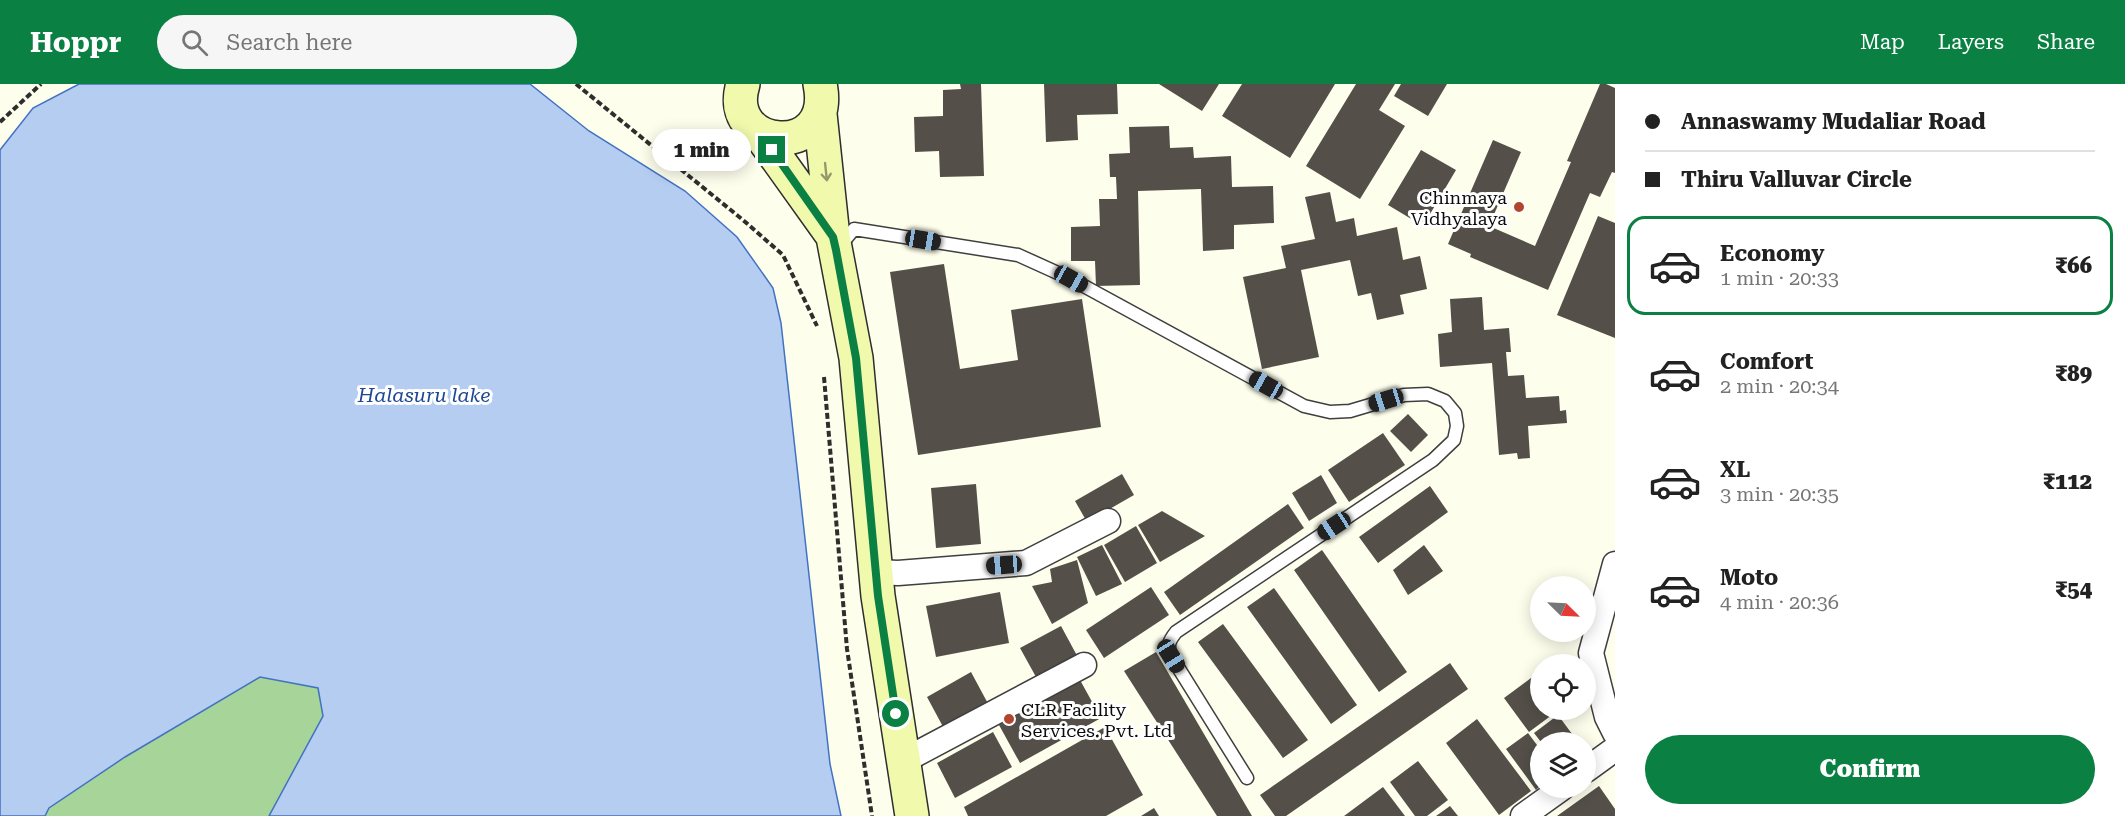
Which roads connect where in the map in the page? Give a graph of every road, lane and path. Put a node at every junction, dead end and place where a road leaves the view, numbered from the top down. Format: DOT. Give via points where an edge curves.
graph roads {
  1 [pos="41,84"];
  2 [pos="576,84"];
  3 [pos="723,84"];
  4 [pos="743,84"];
  5 [pos="820,99"];
  6 [pos="0,122"];
  7 [pos="752,125"];
  8 [pos="835,244"];
  9 [pos="821,334"];
  10 [pos="824,369"];
  11 [pos="1108,521"];
  12 [pos="1615,564"];
  13 [pos="877,572"];
  14 [pos="1084,665"];
  15 [pos="1615,734"];
  16 [pos="1615,749"];
  17 [pos="903,761"];
  18 [pos="1596,763"];
  19 [pos="1247,778"];
  20 [pos="1548,798"];
  21 [pos="872,816"];
  22 [pos="912,816"];
  23 [pos="1523,816"];
  1 -- 6 [label="path"];
  2 -- 9 [label="path" via="783,255"];
  3 -- 7 [label="street"];
  4 -- 7 [label="street" via="741,104"];
  5 -- 7 [label="street" via="814,124 794,138 770,138"];
  5 -- 8 [label="street, one-way"];
  7 -- 8 [label="street"];
  8 -- 13 [label="street" via="856,358"];
  8 -- 19 [label="lane" via="854,229 1018,255 1071,279 1305,406 1330,412 1350,411 1404,395 1428,394 1445,401 1455,413 1454,440 1433,460 1176,632 1169,641 1171,656"];
  10 -- 21 [label="path" via="847,649"];
  11 -- 13 [label="street" via="1026,563"];
  12 -- 15 [label="street" via="1591,653"];
  13 -- 17 [label="street"];
  14 -- 17 [label="street"];
  16 -- 18 [label="street"];
  17 -- 22 [label="street"];
  20 -- 23 [label="street"];
}
